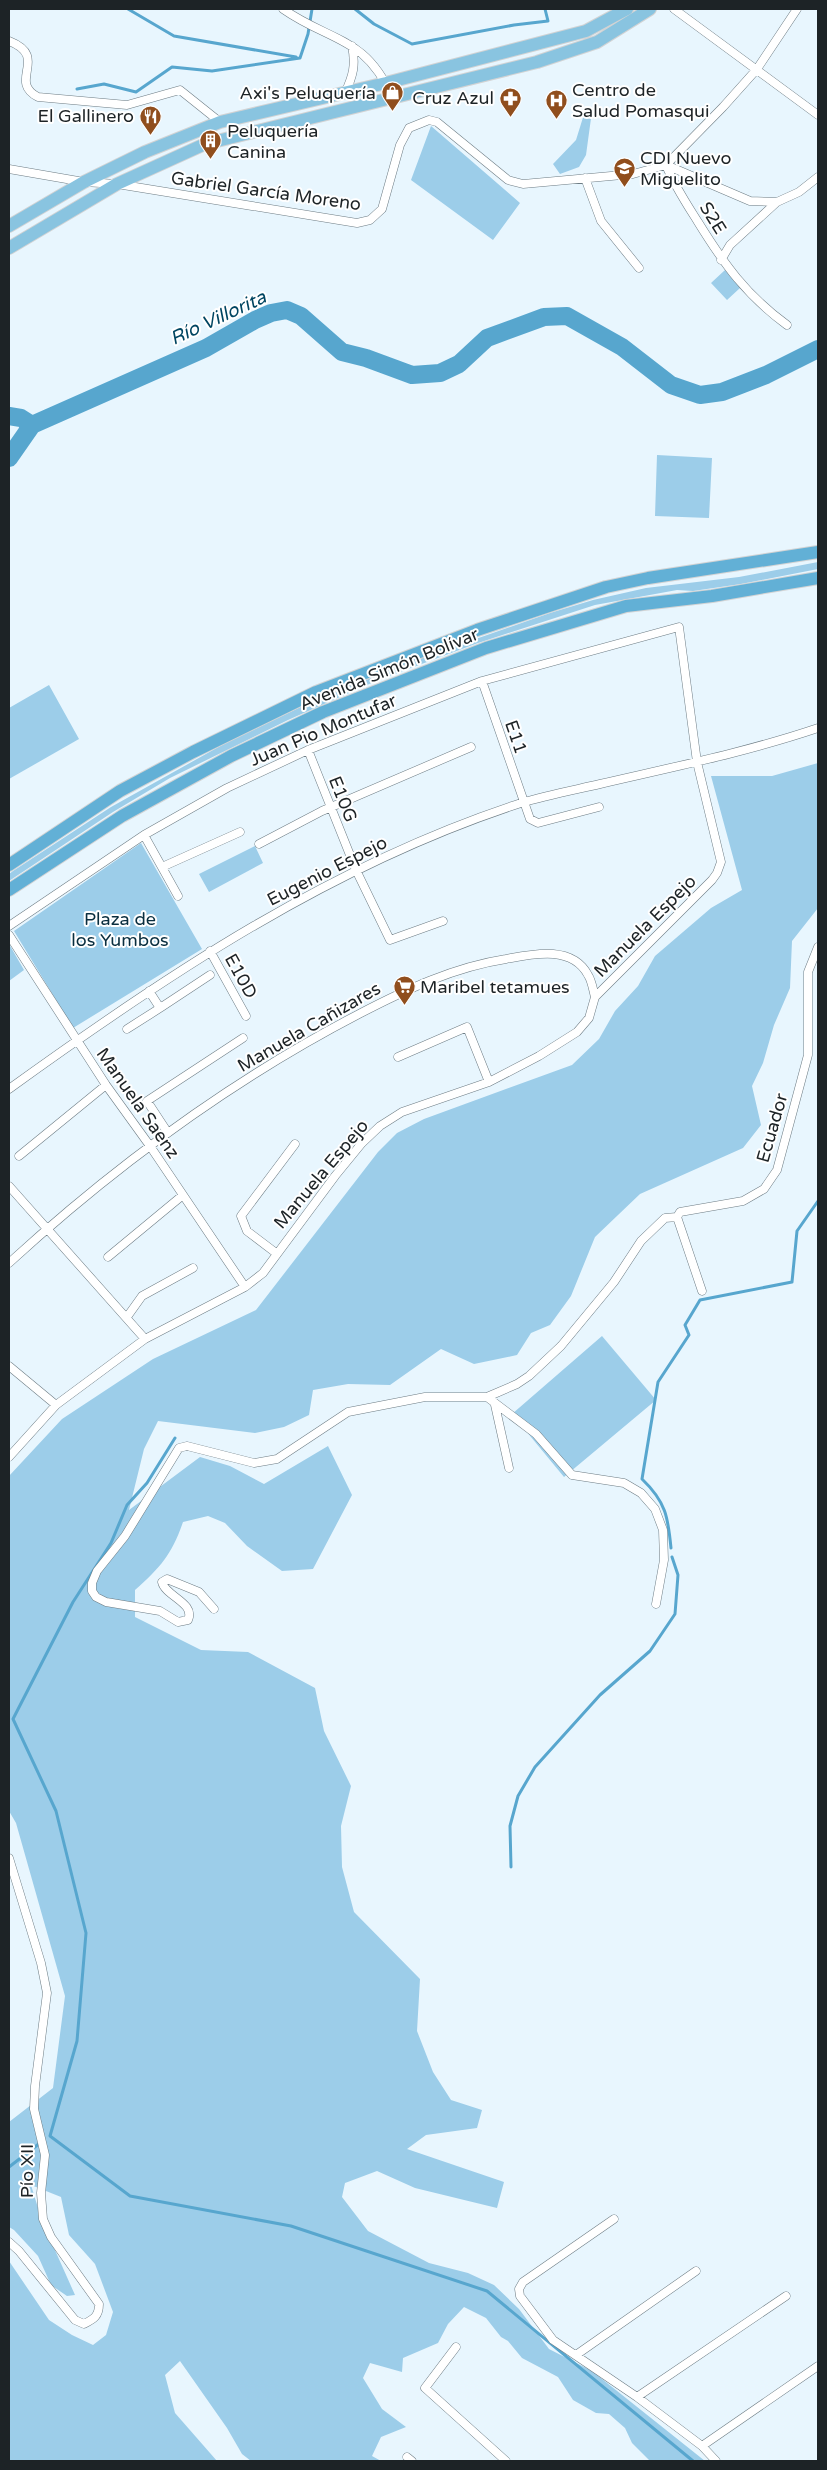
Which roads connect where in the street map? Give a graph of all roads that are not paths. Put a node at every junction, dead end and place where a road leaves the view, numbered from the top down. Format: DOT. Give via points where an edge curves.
graph roads {
  1 [pos="283,9"];
  2 [pos="627,9"];
  3 [pos="650,9"];
  4 [pos="674,9"];
  5 [pos="797,9"];
  6 [pos="9,41"];
  7 [pos="352,46"];
  8 [pos="478,60"];
  9 [pos="757,69"];
  10 [pos="435,71"];
  11 [pos="482,76"];
  12 [pos="386,83"];
  13 [pos="440,86"];
  14 [pos="345,93"];
  15 [pos="392,97"];
  16 [pos="818,115"];
  17 [pos="220,122"];
  18 [pos="666,165"];
  19 [pos="9,169"];
  20 [pos="585,178"];
  21 [pos="818,178"];
  22 [pos="82,182"];
  23 [pos="117,184"];
  24 [pos="95,196"];
  25 [pos="777,202"];
  26 [pos="9,226"];
  27 [pos="9,248"];
  28 [pos="721,260"];
  29 [pos="639,268"];
  30 [pos="787,325"];
  31 [pos="818,552"];
  32 [pos="818,578"];
  33 [pos="679,627"];
  34 [pos="482,681"];
  35 [pos="818,728"];
  36 [pos="471,747"];
  37 [pos="308,750"];
  38 [pos="697,762"];
  39 [pos="522,802"];
  40 [pos="330,807"];
  41 [pos="599,807"];
  42 [pos="240,832"];
  43 [pos="144,835"];
  44 [pos="259,844"];
  45 [pos="9,865"];
  46 [pos="162,867"];
  47 [pos="356,870"];
  48 [pos="9,890"];
  49 [pos="178,896"];
  50 [pos="443,921"];
  51 [pos="9,926"];
  52 [pos="9,935"];
  53 [pos="818,947"];
  54 [pos="210,951"];
  55 [pos="210,975"];
  56 [pos="149,991"];
  57 [pos="595,997"];
  58 [pos="160,1008"];
  59 [pos="246,1016"];
  60 [pos="127,1029"];
  61 [pos="243,1038"];
  62 [pos="76,1040"];
  63 [pos="398,1057"];
  64 [pos="489,1082"];
  65 [pos="106,1085"];
  66 [pos="9,1089"];
  67 [pos="168,1133"];
  68 [pos="295,1144"];
  69 [pos="150,1146"];
  70 [pos="19,1156"];
  71 [pos="9,1186"];
  72 [pos="183,1195"];
  73 [pos="677,1217"];
  74 [pos="46,1229"];
  75 [pos="276,1253"];
  76 [pos="108,1257"];
  77 [pos="9,1263"];
  78 [pos="193,1268"];
  79 [pos="244,1287"];
  80 [pos="702,1291"];
  81 [pos="127,1317"];
  82 [pos="145,1339"];
  83 [pos="9,1366"];
  84 [pos="487,1397"];
  85 [pos="56,1405"];
  86 [pos="495,1405"];
  87 [pos="9,1457"];
  88 [pos="509,1468"];
  89 [pos="656,1604"];
  90 [pos="214,1609"];
  91 [pos="9,1858"];
  92 [pos="614,2219"];
  93 [pos="9,2242"];
  94 [pos="696,2271"];
  95 [pos="786,2296"];
  96 [pos="456,2347"];
  97 [pos="576,2355"];
  98 [pos="818,2366"];
  99 [pos="637,2397"];
  100 [pos="702,2446"];
  101 [pos="506,2461"];
  102 [pos="716,2461"];
  1 -- 7 [label="street"];
  2 -- 8 [label="main road" via="586,31"];
  3 -- 11 [label="main road" via="597,42"];
  4 -- 9 [label="street"];
  5 -- 9 [label="street"];
  6 -- 17 [label="street" via="26,49 28,87 38,97 121,105 180,90"];
  7 -- 12 [label="street" via="372,61"];
  7 -- 14 [label="street" via="354,71"];
  8 -- 10 [label="main road"];
  8 -- 11 [label="main road"];
  9 -- 16 [label="street"];
  9 -- 18 [label="street"];
  10 -- 12 [label="main road"];
  10 -- 13 [label="main road"];
  11 -- 13 [label="main road"];
  12 -- 14 [label="main road"];
  12 -- 15 [label="street"];
  13 -- 15 [label="main road"];
  14 -- 17 [label="main road"];
  15 -- 23 [label="main road" via="205,144"];
  17 -- 22 [label="main road"];
  18 -- 20 [label="street, Gabriel García Moreno" via="633,174"];
  18 -- 25 [label="street" via="750,201"];
  18 -- 28 [label="street, S2E"];
  19 -- 22 [label="street"];
  20 -- 23 [label="street, Gabriel García Moreno" via="523,184 508,180 437,122 429,120 409,128 400,145 382,209 370,220 357,223"];
  20 -- 29 [label="street" via="601,221"];
  21 -- 25 [label="street"];
  22 -- 23 [label="street"];
  22 -- 24 [label="main road"];
  22 -- 26 [label="main road"];
  23 -- 24 [label="main road"];
  24 -- 27 [label="main road"];
  25 -- 28 [label="street" via="730,245"];
  28 -- 30 [label="street, S2E" via="763,308"];
  31 -- 45 [label="highway, Avenida Simón Bolívar" via="606,587 477,630 316,692 120,791"];
  32 -- 48 [label="highway, Avenida Simón Bolívar" via="712,596 626,606 486,648 323,712 231,756 122,816"];
  33 -- 34 [label="street, Juan Pio Montufar"];
  33 -- 38 [label="street, Manuela Espejo"];
  34 -- 37 [label="street, Juan Pio Montufar"];
  34 -- 39 [label="street, E11"];
  35 -- 38 [label="street, Eugenio Espejo" via="782,741"];
  36 -- 40 [label="street"];
  37 -- 40 [label="street, E10G"];
  37 -- 43 [label="street, Juan Pio Montufar" via="227,788"];
  38 -- 39 [label="street, Eugenio Espejo"];
  38 -- 57 [label="street, Manuela Espejo" via="721,862 717,873"];
  39 -- 41 [label="street, E11" via="530,819 538,822"];
  39 -- 47 [label="street, Eugenio Espejo"];
  40 -- 44 [label="street"];
  40 -- 47 [label="street, E10G"];
  42 -- 46 [label="street"];
  43 -- 46 [label="street"];
  43 -- 51 [label="street, Juan Pio Montufar"];
  46 -- 49 [label="street"];
  47 -- 50 [label="street, E10G" via="390,940"];
  47 -- 54 [label="street, Eugenio Espejo"];
  52 -- 62 [label="street, Manuela Saenz"];
  53 -- 73 [label="street, Ecuador" via="808,972 808,1055 777,1170 764,1188 743,1201 680,1212"];
  54 -- 56 [label="street, Eugenio Espejo"];
  54 -- 59 [label="street, E10D"];
  55 -- 58 [label="street"];
  56 -- 58 [label="street"];
  56 -- 62 [label="street, Eugenio Espejo"];
  57 -- 64 [label="street, Manuela Espejo" via="589,1018 577,1032"];
  57 -- 67 [label="street, Manuela Cañizares" via="589,976 567,956 545,952 480,963 408,989 347,1020 275,1060"];
  58 -- 60 [label="street"];
  61 -- 67 [label="street" via="147,1101"];
  62 -- 65 [label="street, Manuela Saenz"];
  62 -- 66 [label="street, Eugenio Espejo"];
  63 -- 64 [label="street" via="467,1027"];
  64 -- 75 [label="street, Manuela Espejo" via="402,1112 380,1126 362,1143"];
  65 -- 69 [label="street, Manuela Saenz"];
  65 -- 70 [label="street"];
  67 -- 69 [label="street, Manuela Cañizares"];
  68 -- 75 [label="street" via="241,1216 247,1231"];
  69 -- 72 [label="street, Manuela Saenz"];
  69 -- 74 [label="street, Manuela Cañizares"];
  71 -- 74 [label="street"];
  72 -- 76 [label="street"];
  72 -- 79 [label="street, Manuela Saenz"];
  73 -- 80 [label="street"];
  73 -- 84 [label="street, Ecuador" via="665,1218 641,1241 614,1282 561,1346 530,1376"];
  74 -- 77 [label="street, Manuela Cañizares"];
  74 -- 81 [label="street"];
  75 -- 79 [label="street, Manuela Espejo" via="263,1273"];
  78 -- 81 [label="street" via="142,1296"];
  79 -- 82 [label="street, Manuela Espejo"];
  81 -- 82 [label="street"];
  82 -- 85 [label="street, Manuela Espejo"];
  83 -- 85 [label="street"];
  84 -- 86 [label="street"];
  84 -- 90 [label="street" via="425,1397 348,1412 277,1459 264,1462 254,1463 187,1446 179,1448 125,1536 97,1571 92,1591 106,1602 160,1611 184,1622 188,1620 189,1611 164,1588 162,1582 167,1579 199,1592"];
  85 -- 87 [label="street, Manuela Espejo"];
  86 -- 88 [label="street"];
  86 -- 89 [label="street" via="536,1434 572,1475 624,1483 641,1493 655,1509 663,1530 664,1560"];
  91 -- 93 [label="street, Pío XII" via="47,1993 34,2109 46,2155 41,2193 43,2219 51,2237 98,2304 99,2313 94,2319 84,2324 75,2320"];
  92 -- 97 [label="street" via="523,2282 519,2289 520,2296 554,2340"];
  94 -- 97 [label="street"];
  95 -- 99 [label="street"];
  96 -- 101 [label="street" via="425,2388"];
  97 -- 99 [label="street"];
  98 -- 100 [label="street"];
  99 -- 100 [label="street"];
  100 -- 102 [label="street"];
}
